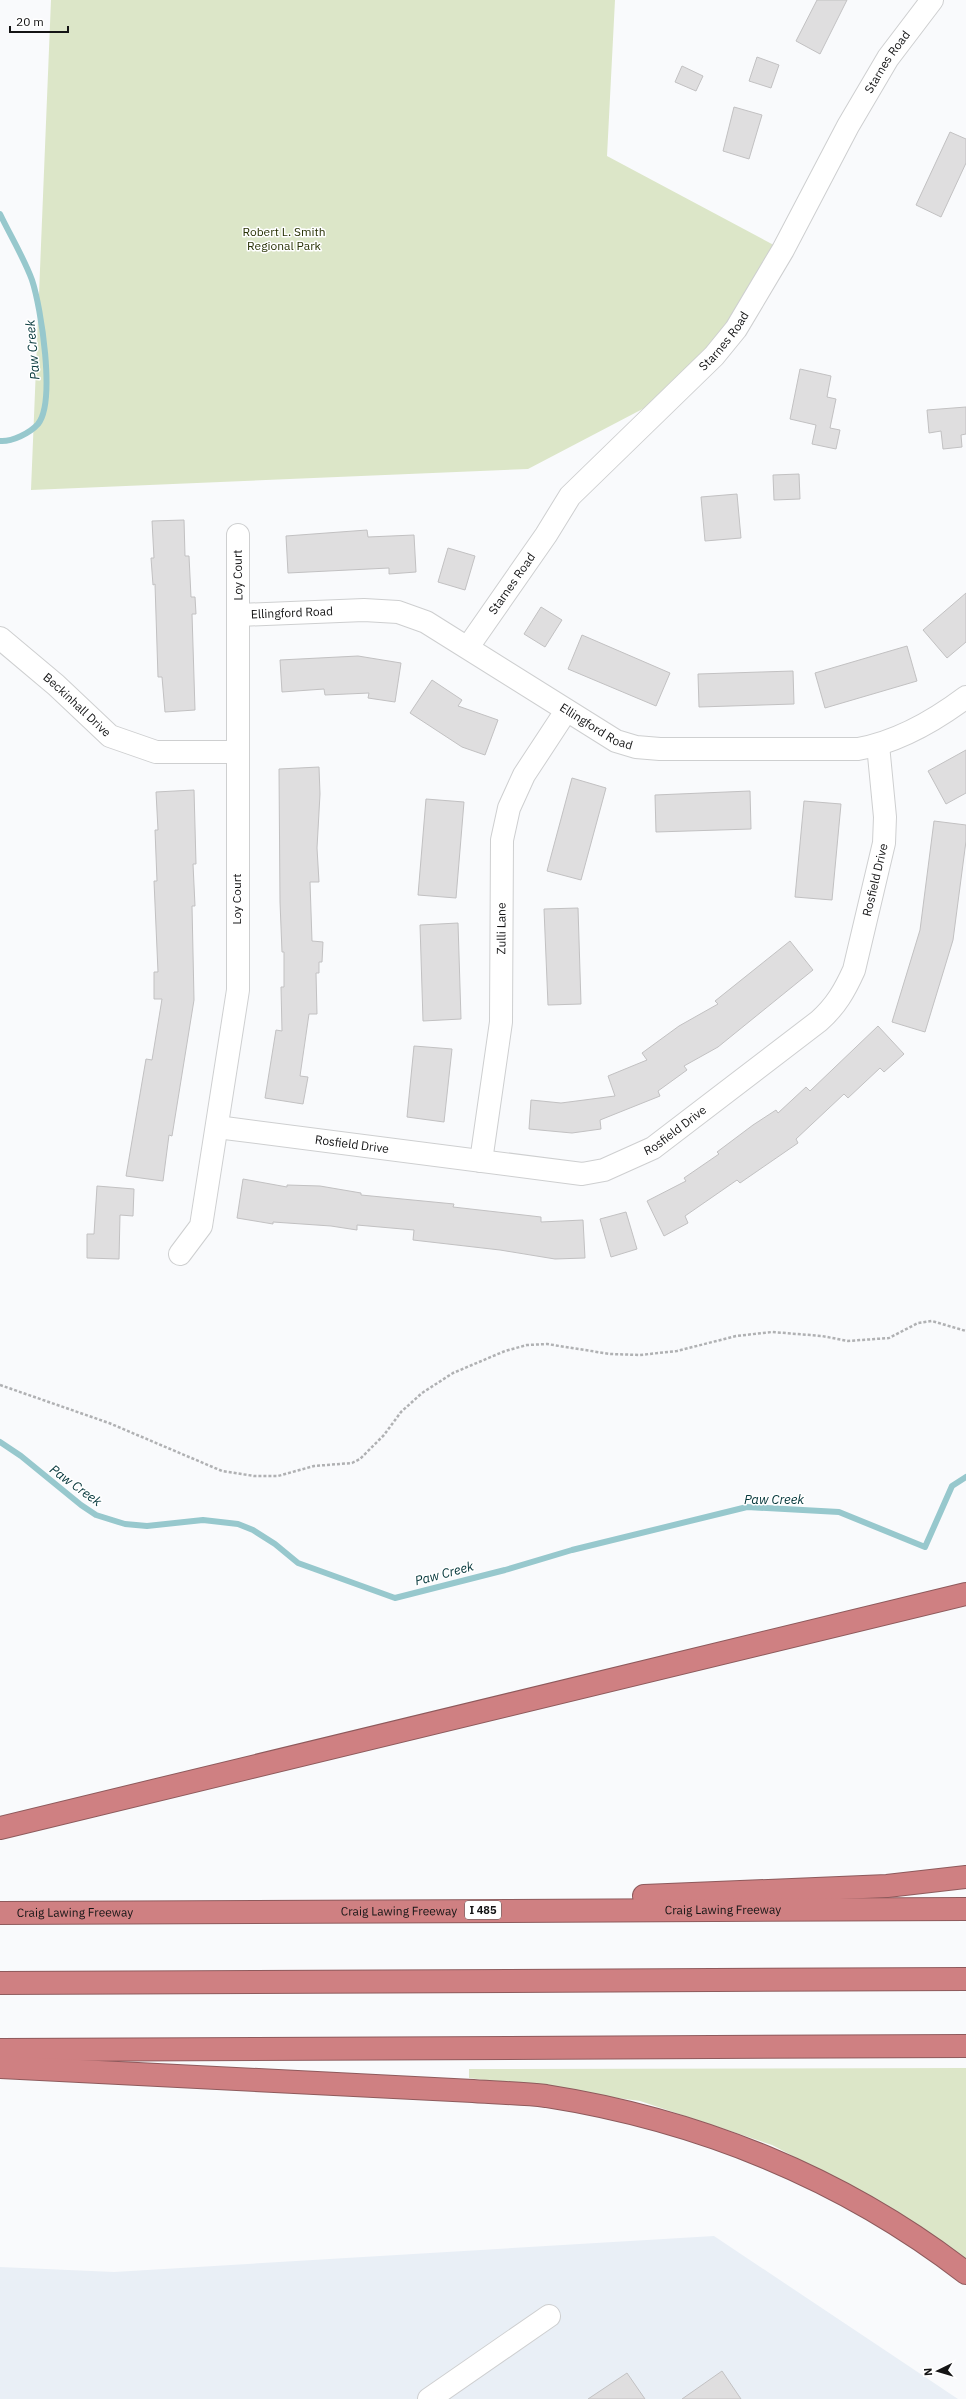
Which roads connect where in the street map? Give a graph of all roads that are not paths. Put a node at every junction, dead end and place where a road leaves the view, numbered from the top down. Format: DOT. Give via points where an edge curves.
graph roads {
  1 [pos="932,0"];
  2 [pos="238,535"];
  3 [pos="239,614"];
  4 [pos="0,638"];
  5 [pos="468,647"];
  6 [pos="966,697"];
  7 [pos="566,711"];
  8 [pos="878,746"];
  9 [pos="237,752"];
  10 [pos="217,1127"];
  11 [pos="481,1161"];
  12 [pos="180,1254"];
  13 [pos="966,1594"];
  14 [pos="0,1828"];
  15 [pos="966,1877"];
  16 [pos="966,1909"];
  17 [pos="403,1910"];
  18 [pos="0,1913"];
  19 [pos="966,1979"];
  20 [pos="0,1983"];
  21 [pos="966,2046"];
  22 [pos="0,2050"];
  23 [pos="0,2067"];
  24 [pos="966,2273"];
  25 [pos="548,2316"];
  26 [pos="429,2399"];
  1 -- 5 [label="street, Starnes Road" via="888,58 848,126 783,250 736,329 714,356 570,496"];
  2 -- 3 [label="street, Loy Court"];
  3 -- 5 [label="street, Ellingford Road" via="364,610 398,612 426,622"];
  3 -- 9 [label="street, Loy Court"];
  4 -- 9 [label="street, Beckinhall Drive" via="56,685 110,736 156,752"];
  5 -- 7 [label="street, Ellingford Road"];
  6 -- 8 [label="street, Ellingford Road" via="941,716"];
  7 -- 8 [label="street, Ellingford Road" via="616,741 652,748 816,751"];
  7 -- 11 [label="street, Zulli Lane" via="524,775 509,808 502,840 501,1022"];
  8 -- 11 [label="street, Rosfield Drive" via="885,817 881,862 854,970 833,1009 653,1148 625,1162 604,1170 582,1174"];
  9 -- 10 [label="street, Loy Court" via="238,990"];
  10 -- 11 [label="street, Rosfield Drive"];
  10 -- 12 [label="street, Loy Court" via="201,1226"];
  13 -- 14 [label="highway"];
  15 -- 17 [label="highway" via="887,1886 769,1889"];
  16 -- 17 [label="highway, Craig Lawing Freeway / I 485"];
  17 -- 18 [label="highway, Craig Lawing Freeway / I 485"];
  19 -- 20 [label="highway"];
  21 -- 22 [label="highway"];
  23 -- 24 [label="highway" via="545,2096 618,2110 682,2126 745,2148 800,2173 854,2200 926,2242"];
  25 -- 26 [label="street"];
}
